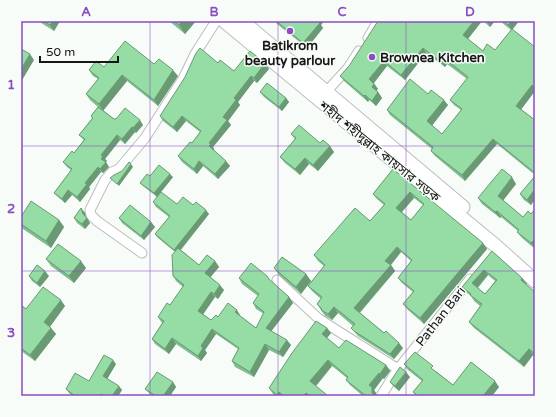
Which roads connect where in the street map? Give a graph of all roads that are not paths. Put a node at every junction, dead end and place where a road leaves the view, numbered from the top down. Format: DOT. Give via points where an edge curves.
graph roads {
  1 [pos="216,21"];
  2 [pos="224,21"];
  3 [pos="242,21"];
  4 [pos="378,21"];
  5 [pos="326,92"];
  6 [pos="497,246"];
  7 [pos="142,253"];
  8 [pos="478,269"];
  9 [pos="535,269"];
  10 [pos="277,280"];
  11 [pos="535,281"];
  12 [pos="398,369"];
  13 [pos="381,396"];
  1 -- 7 [label="street" via="145,138 119,169 105,180 90,210 97,221"];
  2 -- 6 [label="main road, শহীদ শহীদুল্লাহ কায়সার সড়ক"];
  3 -- 5 [label="main road, শহীদ শহীদুল্লাহ কায়সার সড়ক"];
  4 -- 5 [label="street" via="348,68"];
  5 -- 6 [label="main road, শহীদ শহীদুল্লাহ কায়সার সড়ক"];
  6 -- 9 [label="main road, শহীদ শহীদুল্লাহ কায়সার সড়ক"];
  6 -- 11 [label="main road, শহীদ শহীদুল্লাহ কায়সার সড়ক"];
  8 -- 12 [label="street, Pathan Bari"];
  10 -- 12 [label="street" via="317,322"];
  12 -- 13 [label="street, Pathan Bari"];
}
